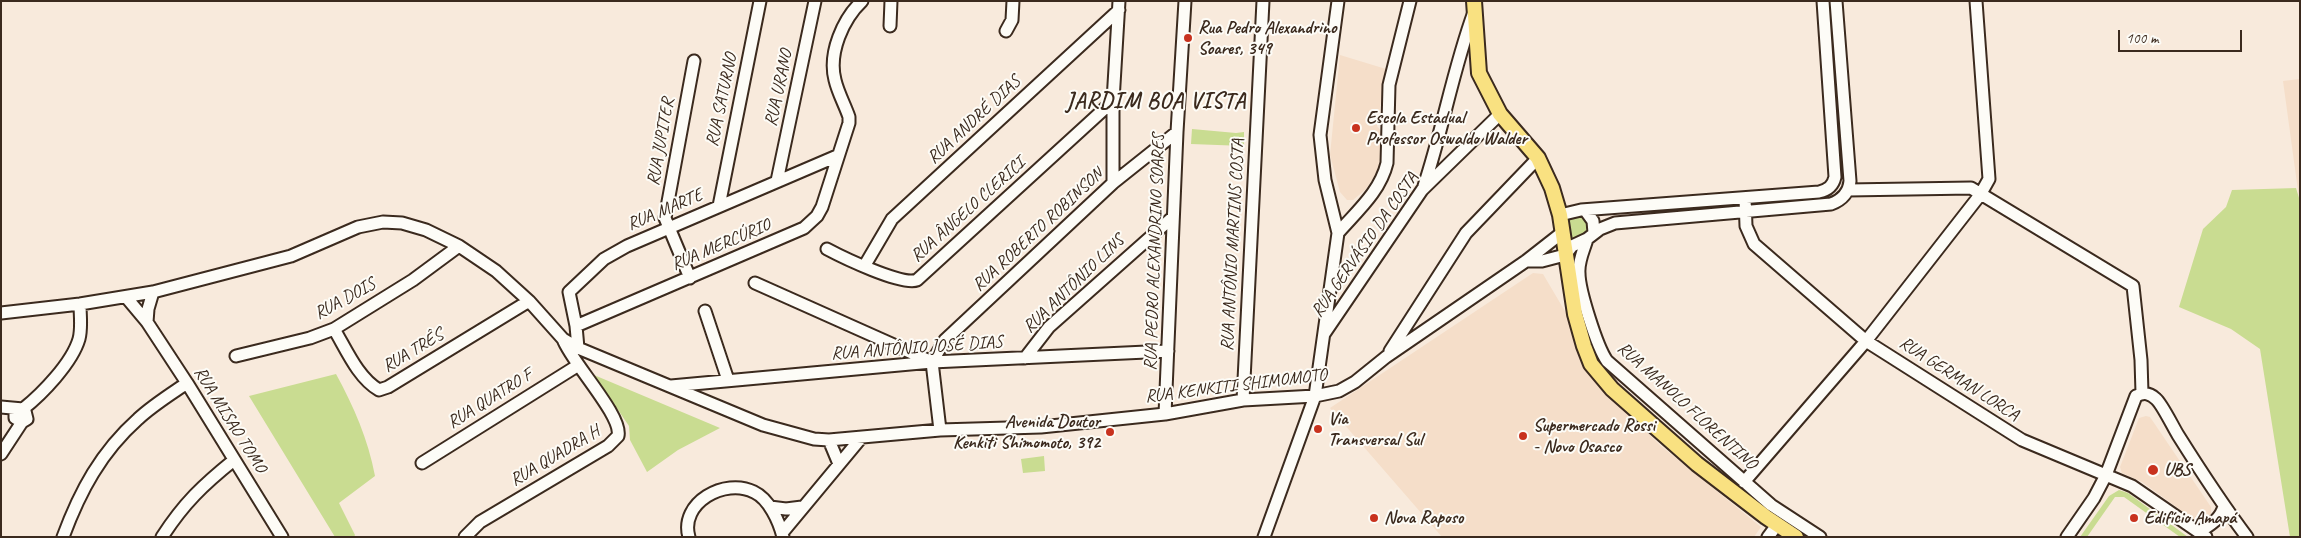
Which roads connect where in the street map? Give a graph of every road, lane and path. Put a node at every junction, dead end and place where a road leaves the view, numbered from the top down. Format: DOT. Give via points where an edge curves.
graph roads {
  1 [pos="760,1"];
  2 [pos="815,1"];
  3 [pos="862,1"];
  4 [pos="891,1"];
  5 [pos="1013,1"];
  6 [pos="1186,1"];
  7 [pos="1263,1"];
  8 [pos="1338,1"];
  9 [pos="1410,1"];
  10 [pos="1823,1"];
  11 [pos="1836,1"];
  12 [pos="1976,1"];
  13 [pos="1119,6"];
  14 [pos="1475,6"];
  15 [pos="890,26"];
  16 [pos="1006,31"];
  17 [pos="694,61"];
  18 [pos="1458,65"];
  19 [pos="1478,68"];
  20 [pos="1113,101"];
  21 [pos="1500,114"];
  22 [pos="1177,132"];
  23 [pos="1437,147"];
  24 [pos="1456,155"];
  25 [pos="837,156"];
  26 [pos="1538,158"];
  27 [pos="777,182"];
  28 [pos="1113,183"];
  29 [pos="1422,190"];
  30 [pos="1848,190"];
  31 [pos="1980,195"];
  32 [pos="1745,198"];
  33 [pos="719,206"];
  34 [pos="1585,210"];
  35 [pos="1746,212"];
  36 [pos="1560,215"];
  37 [pos="1173,217"];
  38 [pos="668,228"];
  39 [pos="1563,232"];
  40 [pos="1338,233"];
  41 [pos="1590,236"];
  42 [pos="459,246"];
  43 [pos="827,249"];
  44 [pos="1565,255"];
  45 [pos="1526,262"];
  46 [pos="865,265"];
  47 [pos="690,278"];
  48 [pos="755,283"];
  49 [pos="153,292"];
  50 [pos="126,297"];
  51 [pos="529,301"];
  52 [pos="80,304"];
  53 [pos="705,311"];
  54 [pos="1,313"];
  55 [pos="147,322"];
  56 [pos="576,326"];
  57 [pos="334,329"];
  58 [pos="1323,335"];
  59 [pos="562,339"];
  60 [pos="1866,340"];
  61 [pos="578,348"];
  62 [pos="1168,351"];
  63 [pos="236,356"];
  64 [pos="1386,357"];
  65 [pos="1025,358"];
  66 [pos="932,362"];
  67 [pos="578,366"];
  68 [pos="728,380"];
  69 [pos="187,382"];
  70 [pos="669,386"];
  71 [pos="2142,393"];
  72 [pos="1315,396"];
  73 [pos="1244,400"];
  74 [pos="1,408"];
  75 [pos="1165,414"];
  76 [pos="20,415"];
  77 [pos="940,430"];
  78 [pos="861,438"];
  79 [pos="829,440"];
  80 [pos="1,454"];
  81 [pos="234,460"];
  82 [pos="422,463"];
  83 [pos="840,464"];
  84 [pos="2106,475"];
  85 [pos="1744,482"];
  86 [pos="2224,506"];
  87 [pos="770,507"];
  88 [pos="802,507"];
  89 [pos="1777,525"];
  90 [pos="2202,534"];
  91 [pos="783,535"];
  92 [pos="63,537"];
  93 [pos="162,537"];
  94 [pos="282,537"];
  95 [pos="465,537"];
  96 [pos="689,537"];
  97 [pos="1264,537"];
  98 [pos="1768,537"];
  99 [pos="1796,537"];
  100 [pos="1820,537"];
  101 [pos="2067,537"];
  102 [pos="2247,537"];
  1 -- 33 [label="street, RUA SATURNO"];
  2 -- 27 [label="street, RUA URANO"];
  3 -- 25 [label="street, RUA MERCÚRIO" via="844,26 834,59 835,80 849,117"];
  4 -- 15 [label="street"];
  5 -- 16 [label="street" via="1012,20"];
  6 -- 22 [label="street, RUA PEDRO ALEXANDRINO SOARES"];
  7 -- 73 [label="street, RUA ANTÔNIO MARTINS COSTA"];
  8 -- 40 [label="street" via="1320,135 1325,180"];
  9 -- 40 [label="street" via="1388,85 1385,174 1375,192"];
  10 -- 32 [label="street" via="1834,180 1824,191"];
  11 -- 30 [label="street" via="1850,181"];
  12 -- 31 [label="street" via="1989,178"];
  13 -- 20 [label="street"];
  13 -- 46 [label="street, RUA ANDRÉ DIAS" via="892,219"];
  14 -- 18 [label="street"];
  14 -- 19 [label="main road"];
  17 -- 38 [label="street, RUA JUPITER" via="665,218"];
  18 -- 19 [label="street" via="1468,63"];
  18 -- 23 [label="street"];
  19 -- 21 [label="main road"];
  20 -- 28 [label="street"];
  20 -- 46 [label="street, RUA ÂNGELO CLERICI" via="917,280 903,281"];
  21 -- 24 [label="street, RUA GERVÁSIO DA COSTA"];
  21 -- 26 [label="main road"];
  22 -- 28 [label="street, RUA ROBERTO ROBINSON"];
  22 -- 37 [label="street, RUA PEDRO ALEXANDRINO SOARES"];
  23 -- 24 [label="street"];
  23 -- 29 [label="street"];
  24 -- 29 [label="street, RUA GERVÁSIO DA COSTA"];
  25 -- 27 [label="street, RUA MARTE"];
  25 -- 47 [label="street, RUA MERCÚRIO" via="822,207 811,223"];
  26 -- 36 [label="main road"];
  26 -- 64 [label="street" via="1466,233"];
  27 -- 33 [label="street, RUA MARTE"];
  28 -- 66 [label="street, RUA ROBERTO ROBINSON" via="945,340"];
  29 -- 58 [label="street, RUA GERVÁSIO DA COSTA"];
  30 -- 31 [label="street" via="1971,188"];
  30 -- 35 [label="street" via="1832,204"];
  31 -- 60 [label="street"];
  31 -- 71 [label="street" via="2133,286"];
  32 -- 34 [label="street"];
  32 -- 35 [label="street, RUA GERMAN LORCA"];
  33 -- 38 [label="street, RUA MARTE"];
  34 -- 36 [label="street"];
  34 -- 41 [label="street" via="1593,221"];
  35 -- 41 [label="street" via="1624,222 1607,226"];
  35 -- 60 [label="street, RUA GERMAN LORCA" via="1747,231 1757,247"];
  36 -- 39 [label="main road"];
  37 -- 62 [label="street, RUA PEDRO ALEXANDRINO SOARES"];
  37 -- 65 [label="street, RUA ANTÔNIO LINS" via="1049,328"];
  38 -- 47 [label="street"];
  38 -- 56 [label="street, RUA MARTE" via="614,252 572,288 569,295"];
  39 -- 44 [label="main road"];
  39 -- 45 [label="street, RUA KENKITI SHIMOMOTO"];
  40 -- 58 [label="street"];
  41 -- 44 [label="street" via="1572,246"];
  41 -- 85 [label="street, RUA MANOLO FLORENTINO" via="1580,261 1579,278 1603,355"];
  42 -- 49 [label="street" via="426,230 383,222 358,227 291,256"];
  42 -- 51 [label="street" via="496,271"];
  42 -- 57 [label="street, RUA DOIS" via="413,280"];
  43 -- 46 [label="street, RUA ÂNGELO CLERICI"];
  44 -- 45 [label="street, RUA KENKITI SHIMOMOTO"];
  44 -- 89 [label="main road" via="1584,346 1600,376 1697,464"];
  45 -- 64 [label="street, RUA KENKITI SHIMOMOTO"];
  47 -- 56 [label="street, RUA MERCÚRIO"];
  48 -- 66 [label="street"];
  49 -- 50 [label="street"];
  49 -- 55 [label="street"];
  50 -- 52 [label="street"];
  50 -- 55 [label="street, RUA MISAO TOMO"];
  51 -- 57 [label="street, RUA TRÊS" via="379,390 362,375"];
  51 -- 59 [label="street"];
  52 -- 54 [label="street"];
  52 -- 76 [label="street" via="80,333 74,351"];
  53 -- 68 [label="street"];
  55 -- 69 [label="street, RUA MISAO TOMO"];
  56 -- 61 [label="street, RUA MARTE"];
  57 -- 63 [label="street, RUA DOIS"];
  58 -- 72 [label="street"];
  59 -- 61 [label="street, RUA KENKITI SHIMOMOTO"];
  59 -- 67 [label="street"];
  60 -- 84 [label="street, RUA GERMAN LORCA" via="2022,440"];
  60 -- 85 [label="street"];
  61 -- 70 [label="street, RUA KENKITI SHIMOMOTO"];
  62 -- 65 [label="street, RUA ANTÔNIO JOSÉ DIAS"];
  62 -- 75 [label="street, RUA PEDRO ALEXANDRINO SOARES"];
  64 -- 72 [label="street, RUA KENKITI SHIMOMOTO" via="1347,388"];
  65 -- 66 [label="street, RUA ANTÔNIO JOSÉ DIAS"];
  66 -- 68 [label="street, RUA ANTÔNIO JOSÉ DIAS"];
  66 -- 77 [label="street"];
  67 -- 82 [label="street, RUA QUATRO F"];
  67 -- 95 [label="street, RUA QUADRA H" via="619,427 618,436 608,446 480,522"];
  68 -- 70 [label="street, RUA ANTÔNIO JOSÉ DIAS"];
  69 -- 81 [label="street, RUA MISAO TOMO"];
  69 -- 92 [label="street" via="138,419 108,450 81,491"];
  70 -- 79 [label="street, RUA KENKITI SHIMOMOTO" via="773,428"];
  71 -- 84 [label="street" via="2136,396"];
  71 -- 86 [label="street" via="2157,400"];
  72 -- 73 [label="street, RUA KENKITI SHIMOMOTO"];
  72 -- 97 [label="street"];
  73 -- 75 [label="street, RUA KENKITI SHIMOMOTO"];
  74 -- 76 [label="street"];
  75 -- 77 [label="street, RUA KENKITI SHIMOMOTO" via="1041,427"];
  76 -- 80 [label="street"];
  77 -- 78 [label="street, RUA KENKITI SHIMOMOTO"];
  78 -- 79 [label="street, RUA KENKITI SHIMOMOTO"];
  78 -- 83 [label="street"];
  79 -- 83 [label="street"];
  81 -- 93 [label="street" via="195,492"];
  81 -- 94 [label="street, RUA MISAO TOMO"];
  83 -- 88 [label="street"];
  84 -- 90 [label="street, RUA GERMAN LORCA" via="2141,490"];
  84 -- 101 [label="street"];
  85 -- 100 [label="street, RUA MANOLO FLORENTINO" via="1771,505"];
  86 -- 90 [label="street" via="2219,517"];
  86 -- 102 [label="street"];
  87 -- 88 [label="street"];
  87 -- 91 [label="street"];
  87 -- 96 [label="street" via="754,492 744,488 716,491 691,510 687,518"];
  88 -- 91 [label="street"];
  89 -- 98 [label="street"];
  89 -- 99 [label="main road"];
}
